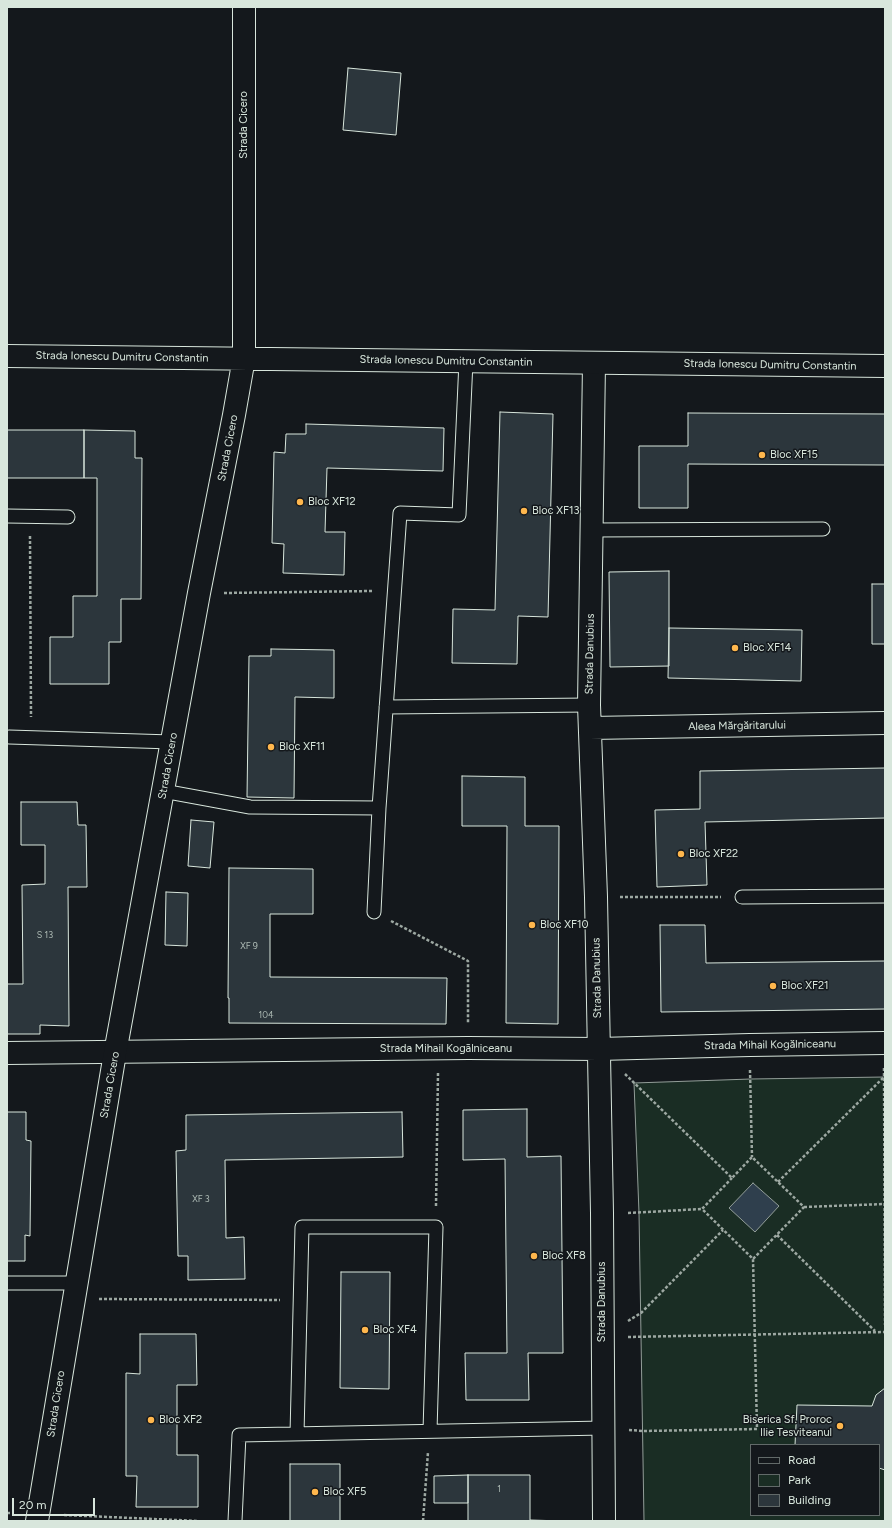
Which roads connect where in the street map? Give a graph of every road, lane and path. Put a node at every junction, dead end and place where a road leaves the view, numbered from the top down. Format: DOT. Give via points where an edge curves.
graph roads {
  1 [pos="244,7"];
  2 [pos="7,356"];
  3 [pos="244,358"];
  4 [pos="466,361"];
  5 [pos="594,363"];
  6 [pos="885,366"];
  7 [pos="7,516"];
  8 [pos="30,516"];
  9 [pos="68,517"];
  10 [pos="822,529"];
  11 [pos="592,530"];
  12 [pos="394,591"];
  13 [pos="199,593"];
  14 [pos="589,705"];
  15 [pos="386,708"];
  16 [pos="885,723"];
  17 [pos="590,728"];
  18 [pos="9,737"];
  19 [pos="31,738"];
  20 [pos="172,742"];
  21 [pos="163,791"];
  22 [pos="379,808"];
  23 [pos="885,896"];
  24 [pos="742,897"];
  25 [pos="596,898"];
  26 [pos="374,912"];
  27 [pos="884,1043"];
  28 [pos="750,1044"];
  29 [pos="468,1048"];
  30 [pos="438,1049"];
  31 [pos="599,1049"];
  32 [pos="7,1053"];
  33 [pos="115,1053"];
  34 [pos="884,1077"];
  35 [pos="885,1137"];
  36 [pos="752,1157"];
  37 [pos="732,1178"];
  38 [pos="778,1182"];
  39 [pos="884,1204"];
  40 [pos="804,1207"];
  41 [pos="702,1209"];
  42 [pos="602,1213"];
  43 [pos="436,1227"];
  44 [pos="723,1230"];
  45 [pos="777,1235"];
  46 [pos="753,1259"];
  47 [pos="885,1270"];
  48 [pos="7,1283"];
  49 [pos="75,1291"];
  50 [pos="300,1300"];
  51 [pos="885,1325"];
  52 [pos="876,1332"];
  53 [pos="885,1332"];
  54 [pos="754,1334"];
  55 [pos="603,1337"];
  56 [pos="604,1428"];
  57 [pos="430,1431"];
  58 [pos="297,1434"];
  59 [pos="7,1513"];
  60 [pos="37,1518"];
  61 [pos="199,1521"];
  62 [pos="235,1521"];
  63 [pos="423,1521"];
  64 [pos="604,1521"];
  1 -- 3 [label="street, Strada Cicero"];
  2 -- 3 [label="street, Strada Ionescu Dumitru Constantin"];
  3 -- 4 [label="street, Strada Ionescu Dumitru Constantin"];
  3 -- 13 [label="street, Strada Cicero"];
  4 -- 5 [label="street, Strada Ionescu Dumitru Constantin"];
  4 -- 12 [label="lane" via="459,515 400,512"];
  5 -- 6 [label="street, Strada Ionescu Dumitru Constantin"];
  5 -- 11 [label="street, Strada Danubius"];
  7 -- 8 [label="lane"];
  8 -- 9 [label="lane"];
  8 -- 19 [label="path"];
  10 -- 11 [label="lane"];
  11 -- 14 [label="street, Strada Danubius"];
  12 -- 13 [label="path"];
  12 -- 15 [label="lane"];
  13 -- 20 [label="street, Strada Cicero"];
  14 -- 15 [label="lane"];
  14 -- 17 [label="street, Strada Danubius"];
  15 -- 22 [label="lane"];
  16 -- 17 [label="street, Aleea Mărgăritarului"];
  17 -- 25 [label="street, Strada Danubius"];
  18 -- 19 [label="lane"];
  19 -- 20 [label="lane"];
  20 -- 21 [label="street, Strada Cicero"];
  21 -- 22 [label="lane" via="250,807"];
  21 -- 33 [label="street, Strada Cicero"];
  22 -- 26 [label="lane"];
  23 -- 24 [label="lane"];
  24 -- 25 [label="path"];
  25 -- 31 [label="street, Strada Danubius"];
  26 -- 29 [label="path" via="468,961"];
  27 -- 28 [label="street, Strada Mihail Kogălniceanu"];
  27 -- 34 [label="path"];
  28 -- 31 [label="street, Strada Mihail Kogălniceanu"];
  28 -- 36 [label="path"];
  29 -- 30 [label="street, Strada Mihail Kogălniceanu"];
  29 -- 31 [label="street, Strada Mihail Kogălniceanu"];
  30 -- 33 [label="street, Strada Mihail Kogălniceanu"];
  30 -- 43 [label="path"];
  31 -- 37 [label="path"];
  31 -- 42 [label="street, Strada Danubius"];
  32 -- 33 [label="street, Strada Mihail Kogălniceanu"];
  33 -- 49 [label="street, Strada Cicero"];
  34 -- 35 [label="path"];
  34 -- 38 [label="path"];
  35 -- 39 [label="path"];
  36 -- 37 [label="path"];
  36 -- 38 [label="path"];
  37 -- 41 [label="path"];
  38 -- 40 [label="path"];
  39 -- 40 [label="path"];
  39 -- 47 [label="path"];
  40 -- 45 [label="path"];
  41 -- 42 [label="path"];
  41 -- 44 [label="path"];
  42 -- 55 [label="street, Strada Danubius"];
  43 -- 50 [label="lane" via="302,1227"];
  43 -- 57 [label="lane"];
  44 -- 46 [label="path"];
  44 -- 55 [label="path" via="641,1313"];
  45 -- 46 [label="path"];
  45 -- 52 [label="path"];
  46 -- 54 [label="path"];
  47 -- 51 [label="path"];
  48 -- 49 [label="lane"];
  49 -- 50 [label="path"];
  49 -- 60 [label="street, Strada Cicero"];
  50 -- 58 [label="lane"];
  52 -- 53 [label="path"];
  52 -- 54 [label="path"];
  54 -- 55 [label="path"];
  54 -- 56 [label="path" via="757,1429 643,1431"];
  55 -- 56 [label="street, Strada Danubius"];
  56 -- 57 [label="lane"];
  56 -- 64 [label="street, Strada Danubius"];
  57 -- 58 [label="lane"];
  57 -- 63 [label="path"];
  58 -- 62 [label="lane" via="239,1435"];
  59 -- 60 [label="path"];
  60 -- 61 [label="path"];
}
